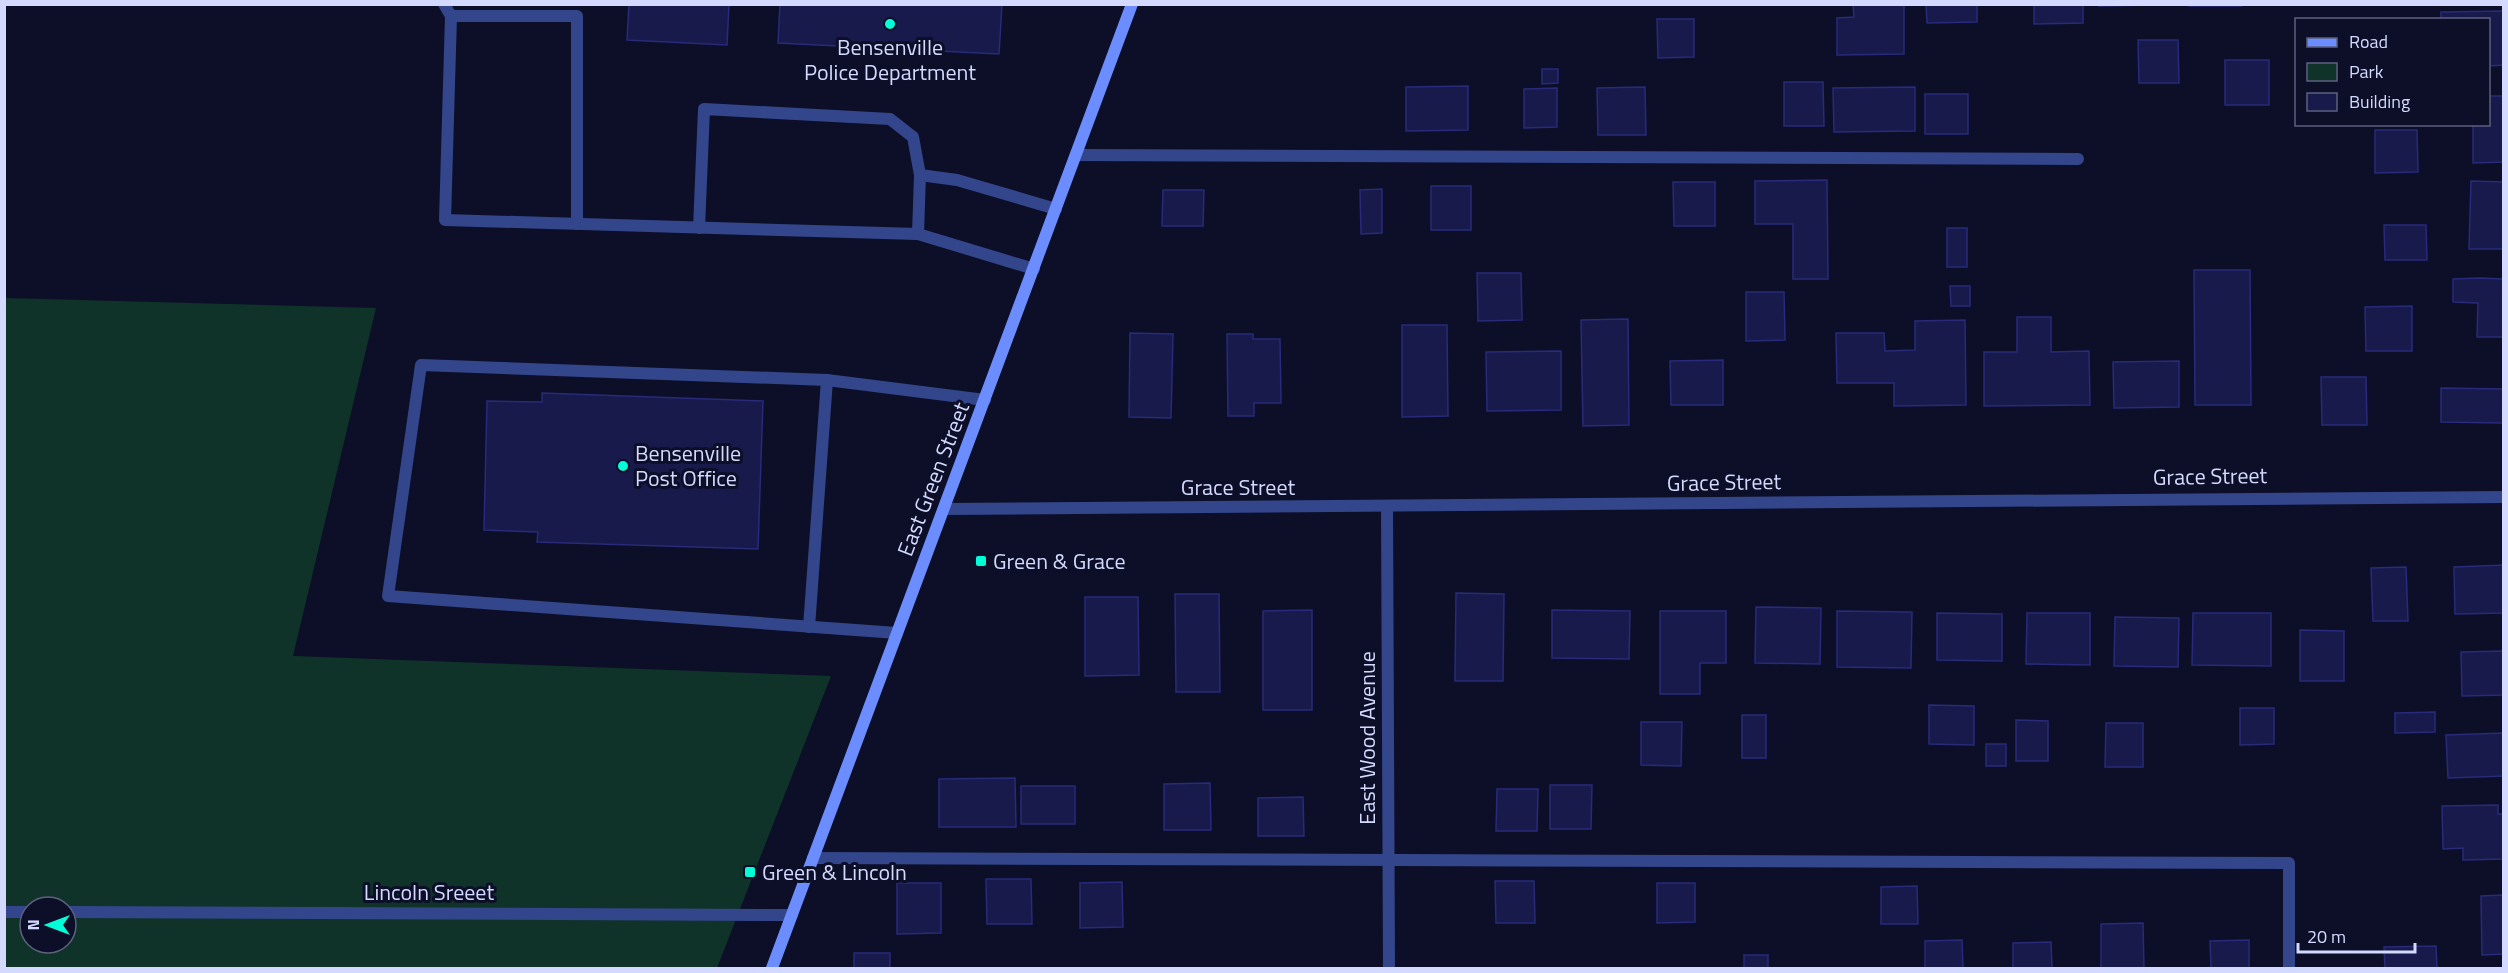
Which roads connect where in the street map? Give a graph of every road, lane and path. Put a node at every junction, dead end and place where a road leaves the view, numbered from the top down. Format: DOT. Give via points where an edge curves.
graph roads {
  1 [pos="444,4"];
  2 [pos="1132,4"];
  3 [pos="451,16"];
  4 [pos="1076,155"];
  5 [pos="2078,159"];
  6 [pos="920,175"];
  7 [pos="1056,209"];
  8 [pos="577,224"];
  9 [pos="699,228"];
  10 [pos="918,234"];
  11 [pos="1034,269"];
  12 [pos="827,380"];
  13 [pos="985,400"];
  14 [pos="2504,497"];
  15 [pos="1387,507"];
  16 [pos="945,509"];
  17 [pos="809,627"];
  18 [pos="897,633"];
  19 [pos="813,858"];
  20 [pos="1388,859"];
  21 [pos="78,912"];
  22 [pos="792,915"];
  23 [pos="772,969"];
  24 [pos="1389,969"];
  25 [pos="2289,969"];
  1 -- 3 [label="street"];
  2 -- 4 [label="street, East Green Street"];
  3 -- 8 [label="street" via="577,16"];
  3 -- 8 [label="street" via="445,220"];
  4 -- 5 [label="street"];
  4 -- 7 [label="street, East Green Street"];
  6 -- 7 [label="street" via="957,180"];
  6 -- 9 [label="street" via="913,137 890,119 704,109"];
  6 -- 10 [label="street"];
  7 -- 11 [label="street, East Green Street"];
  8 -- 9 [label="street"];
  9 -- 10 [label="street"];
  10 -- 11 [label="street"];
  11 -- 13 [label="street, East Green Street"];
  12 -- 13 [label="street"];
  12 -- 17 [label="street"];
  12 -- 17 [label="street" via="421,364 388,596"];
  13 -- 16 [label="street, East Green Street"];
  14 -- 15 [label="street, Grace Street"];
  15 -- 16 [label="street, Grace Street"];
  15 -- 20 [label="street, East Wood Avenue"];
  16 -- 18 [label="street, East Green Street"];
  17 -- 18 [label="street"];
  18 -- 19 [label="street, East Green Street"];
  19 -- 20 [label="street"];
  19 -- 22 [label="street, East Green Street"];
  20 -- 24 [label="street, East Wood Avenue"];
  20 -- 25 [label="street" via="2289,863"];
  21 -- 22 [label="street, Lincoln Sreeet"];
  22 -- 23 [label="street, East Green Street"];
}
